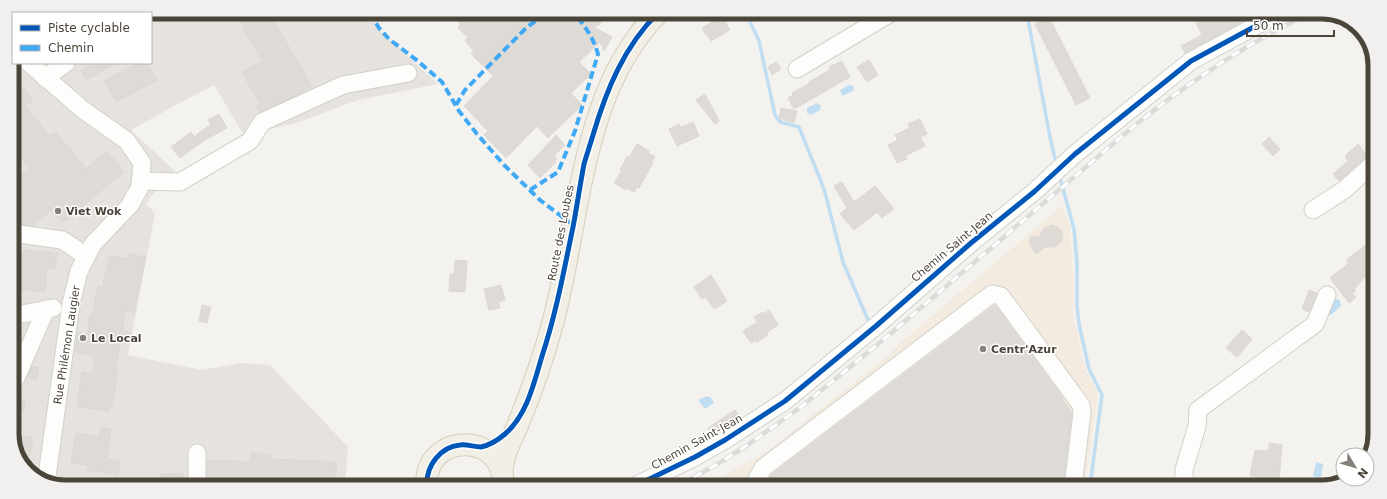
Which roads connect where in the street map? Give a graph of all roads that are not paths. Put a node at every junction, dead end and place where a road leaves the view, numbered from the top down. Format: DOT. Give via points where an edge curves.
graph roads {
  1 [pos="652,19"];
  2 [pos="881,19"];
  3 [pos="1269,19"];
  4 [pos="30,64"];
  5 [pos="65,64"];
  6 [pos="797,69"];
  7 [pos="408,73"];
  8 [pos="45,78"];
  9 [pos="1368,168"];
  10 [pos="140,181"];
  11 [pos="1314,210"];
  12 [pos="19,234"];
  13 [pos="86,258"];
  14 [pos="1327,295"];
  15 [pos="71,304"];
  16 [pos="46,309"];
  17 [pos="19,315"];
  18 [pos="19,371"];
  19 [pos="525,406"];
  20 [pos="480,447"];
  21 [pos="197,453"];
  22 [pos="47,476"];
  23 [pos="197,480"];
  24 [pos="428,480"];
  25 [pos="503,480"];
  26 [pos="503,480"];
  27 [pos="647,480"];
  28 [pos="756,480"];
  29 [pos="1074,480"];
  30 [pos="1184,480"];
  1 -- 19 [label="main road, Route des Loubes" via="618,70 597,122 585,163 553,321"];
  2 -- 6 [label="street"];
  3 -- 27 [label="street, Chemin Saint-Jean" via="1185,66 1075,154 1035,191 971,242 876,326 785,401 725,440"];
  4 -- 8 [label="street, Rue Philémon Laugier"];
  5 -- 8 [label="street"];
  7 -- 10 [label="street" via="343,85 262,122 250,141 180,182"];
  8 -- 10 [label="street, Rue Philémon Laugier" via="82,109 127,141 142,163"];
  9 -- 11 [label="street" via="1344,190"];
  10 -- 13 [label="street, Rue Philémon Laugier" via="140,187 130,204 93,244"];
  12 -- 13 [label="street" via="62,240"];
  13 -- 15 [label="street, Rue Philémon Laugier" via="79,271"];
  14 -- 30 [label="street" via="1315,324 1198,410 1197,426 1184,470"];
  15 -- 16 [label="street"];
  15 -- 22 [label="street, Rue Philémon Laugier"];
  16 -- 17 [label="street"];
  16 -- 18 [label="street"];
  19 -- 20 [label="main road, Route des Loubes" via="506,433 491,444"];
  19 -- 25 [label="main road, Route des Loubes" via="505,453"];
  20 -- 24 [label="main road" via="470,444 459,445 440,453 433,461"];
  20 -- 26 [label="main road" via="495,458"];
  21 -- 23 [label="street"];
  28 -- 29 [label="street" via="763,468 992,294 1001,296 1081,405"];
}
